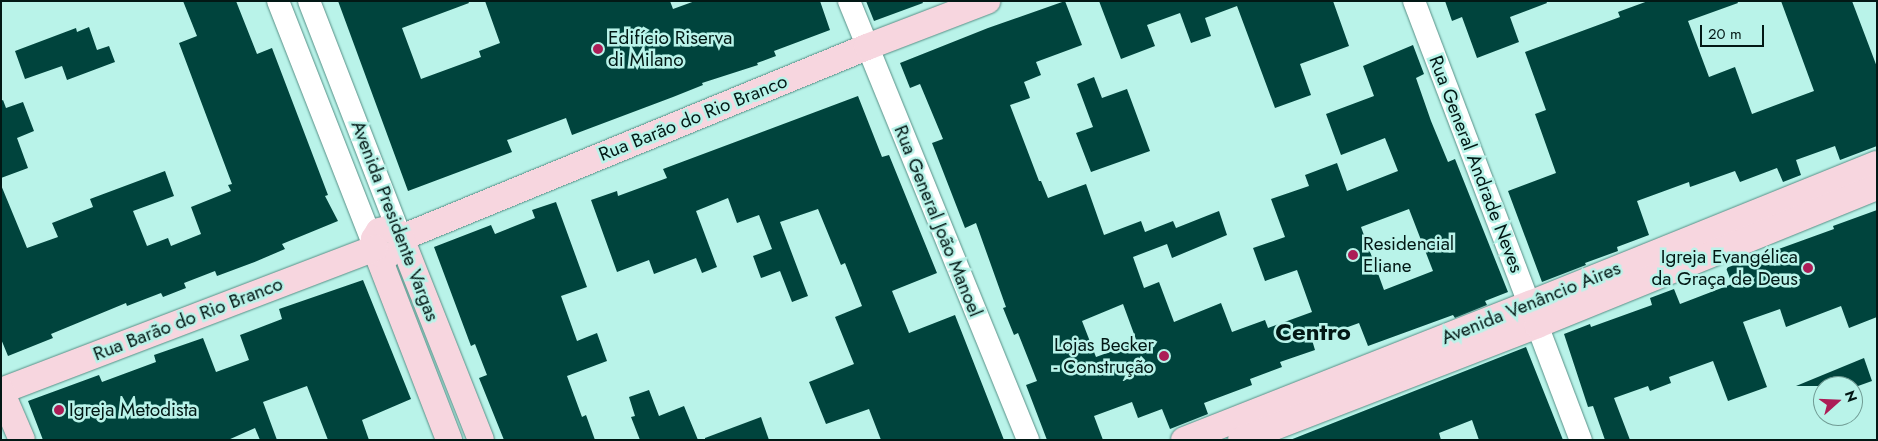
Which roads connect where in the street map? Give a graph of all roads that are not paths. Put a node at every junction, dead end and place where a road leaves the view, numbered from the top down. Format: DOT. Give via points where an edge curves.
graph roads {
  1 [pos="278,1"];
  2 [pos="309,1"];
  3 [pos="849,1"];
  4 [pos="987,1"];
  5 [pos="1414,1"];
  6 [pos="867,47"];
  7 [pos="1877,164"];
  8 [pos="1877,187"];
  9 [pos="401,238"];
  10 [pos="375,248"];
  11 [pos="1534,315"];
  12 [pos="1,391"];
  13 [pos="1230,435"];
  14 [pos="22,440"];
  15 [pos="449,440"];
  16 [pos="481,440"];
  17 [pos="1028,440"];
  18 [pos="1184,440"];
  19 [pos="1581,440"];
  1 -- 10 [label="street, Avenida Presidente Vargas"];
  2 -- 9 [label="street, Avenida Presidente Vargas"];
  3 -- 6 [label="street, Rua General João Manoel"];
  4 -- 6 [label="main road, Rua Barão do Rio Branco"];
  5 -- 11 [label="street, Rua General Andrade Neves"];
  6 -- 9 [label="main road, Rua Barão do Rio Branco"];
  6 -- 17 [label="street, Rua General João Manoel"];
  7 -- 11 [label="main road, Avenida Venâncio Aires"];
  8 -- 11 [label="main road, Avenida Venâncio Aires"];
  9 -- 10 [label="main road" via="396,231 387,228 374,239"];
  9 -- 16 [label="main road, Avenida Presidente Vargas"];
  10 -- 12 [label="main road, Rua Barão do Rio Branco"];
  10 -- 15 [label="main road, Avenida Presidente Vargas"];
  11 -- 13 [label="main road, Avenida Venâncio Aires"];
  11 -- 19 [label="street, Rua General Andrade Neves"];
  12 -- 14 [label="main road"];
  13 -- 18 [label="main road, Avenida Venâncio Aires"];
}
